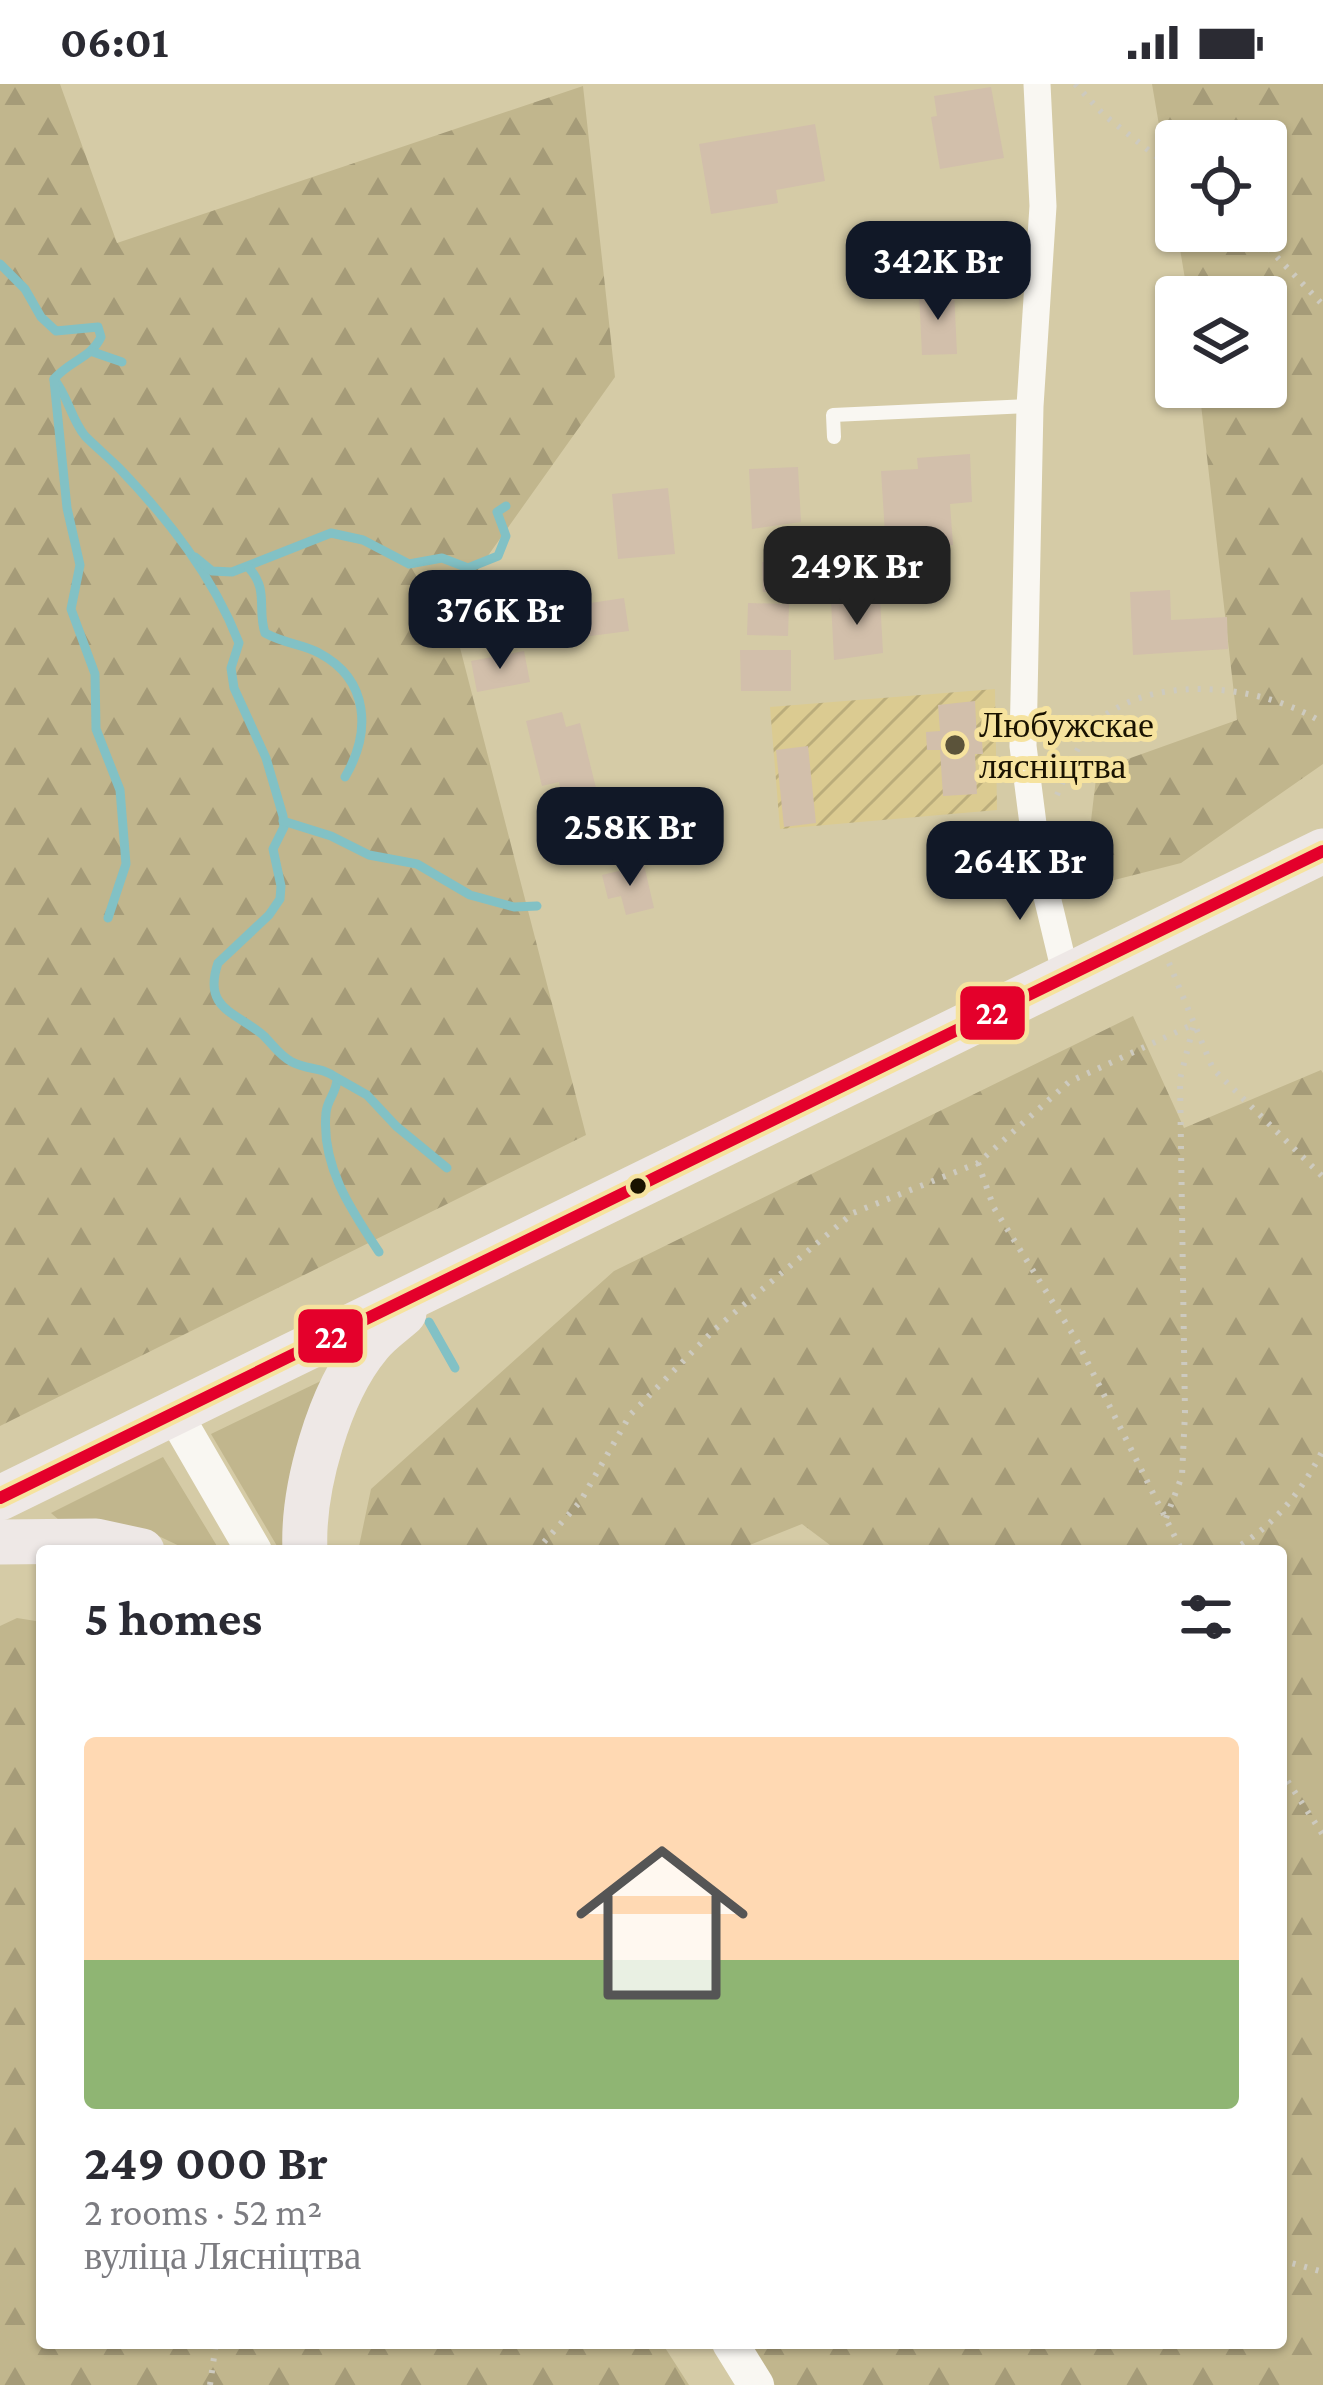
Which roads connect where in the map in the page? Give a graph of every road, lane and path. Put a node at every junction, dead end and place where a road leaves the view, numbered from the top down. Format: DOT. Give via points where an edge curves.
graph roads {
  1 [pos="1037,84"];
  2 [pos="1075,84"];
  3 [pos="1155,155"];
  4 [pos="1272,252"];
  5 [pos="1323,305"];
  6 [pos="1030,406"];
  7 [pos="834,437"];
  8 [pos="1323,723"];
  9 [pos="1323,851"];
  10 [pos="1036,855"];
  11 [pos="1157,932"];
  12 [pos="1066,976"];
  13 [pos="1195,1024"];
  14 [pos="977,1163"];
  15 [pos="1323,1177"];
  16 [pos="437,1285"];
  17 [pos="174,1413"];
  18 [pos="1323,1450"];
  19 [pos="0,1498"];
  20 [pos="1166,1518"];
  21 [pos="0,1542"];
  22 [pos="114,1545"];
  23 [pos="251,1545"];
  24 [pos="306,1545"];
  25 [pos="541,1545"];
  26 [pos="1179,1545"];
  27 [pos="1242,1545"];
  28 [pos="1287,1780"];
  29 [pos="1323,1835"];
  30 [pos="1287,2262"];
  31 [pos="1323,2272"];
  32 [pos="215,2349"];
  33 [pos="734,2349"];
  34 [pos="210,2385"];
  35 [pos="756,2385"];
  1 -- 6 [label="street" via="1042,206"];
  2 -- 3 [label="path"];
  4 -- 5 [label="path"];
  6 -- 7 [label="lane" via="833,415"];
  6 -- 10 [label="street" via="1021,693"];
  8 -- 10 [label="path" via="1295,706 1215,686 1134,700 1100,718 1079,750"];
  9 -- 11 [label="main road"];
  10 -- 12 [label="street"];
  11 -- 12 [label="main road"];
  11 -- 13 [label="path"];
  12 -- 16 [label="main road"];
  13 -- 14 [label="path" via="1069,1082"];
  13 -- 15 [label="path" via="1213,1069"];
  13 -- 20 [label="path" via="1180,1079 1182,1476"];
  14 -- 20 [label="path" via="994,1208 1077,1341"];
  14 -- 25 [label="path" via="853,1214 715,1329 630,1415 580,1502"];
  16 -- 17 [label="main road"];
  16 -- 24 [label="main road" via="369,1344 342,1389 316,1463"];
  17 -- 19 [label="main road"];
  17 -- 23 [label="street"];
  18 -- 27 [label="path" via="1298,1496"];
  20 -- 26 [label="path"];
  21 -- 22 [label="main road"];
  28 -- 29 [label="path"];
  30 -- 31 [label="path"];
  32 -- 34 [label="path"];
  33 -- 35 [label="street"];
}
